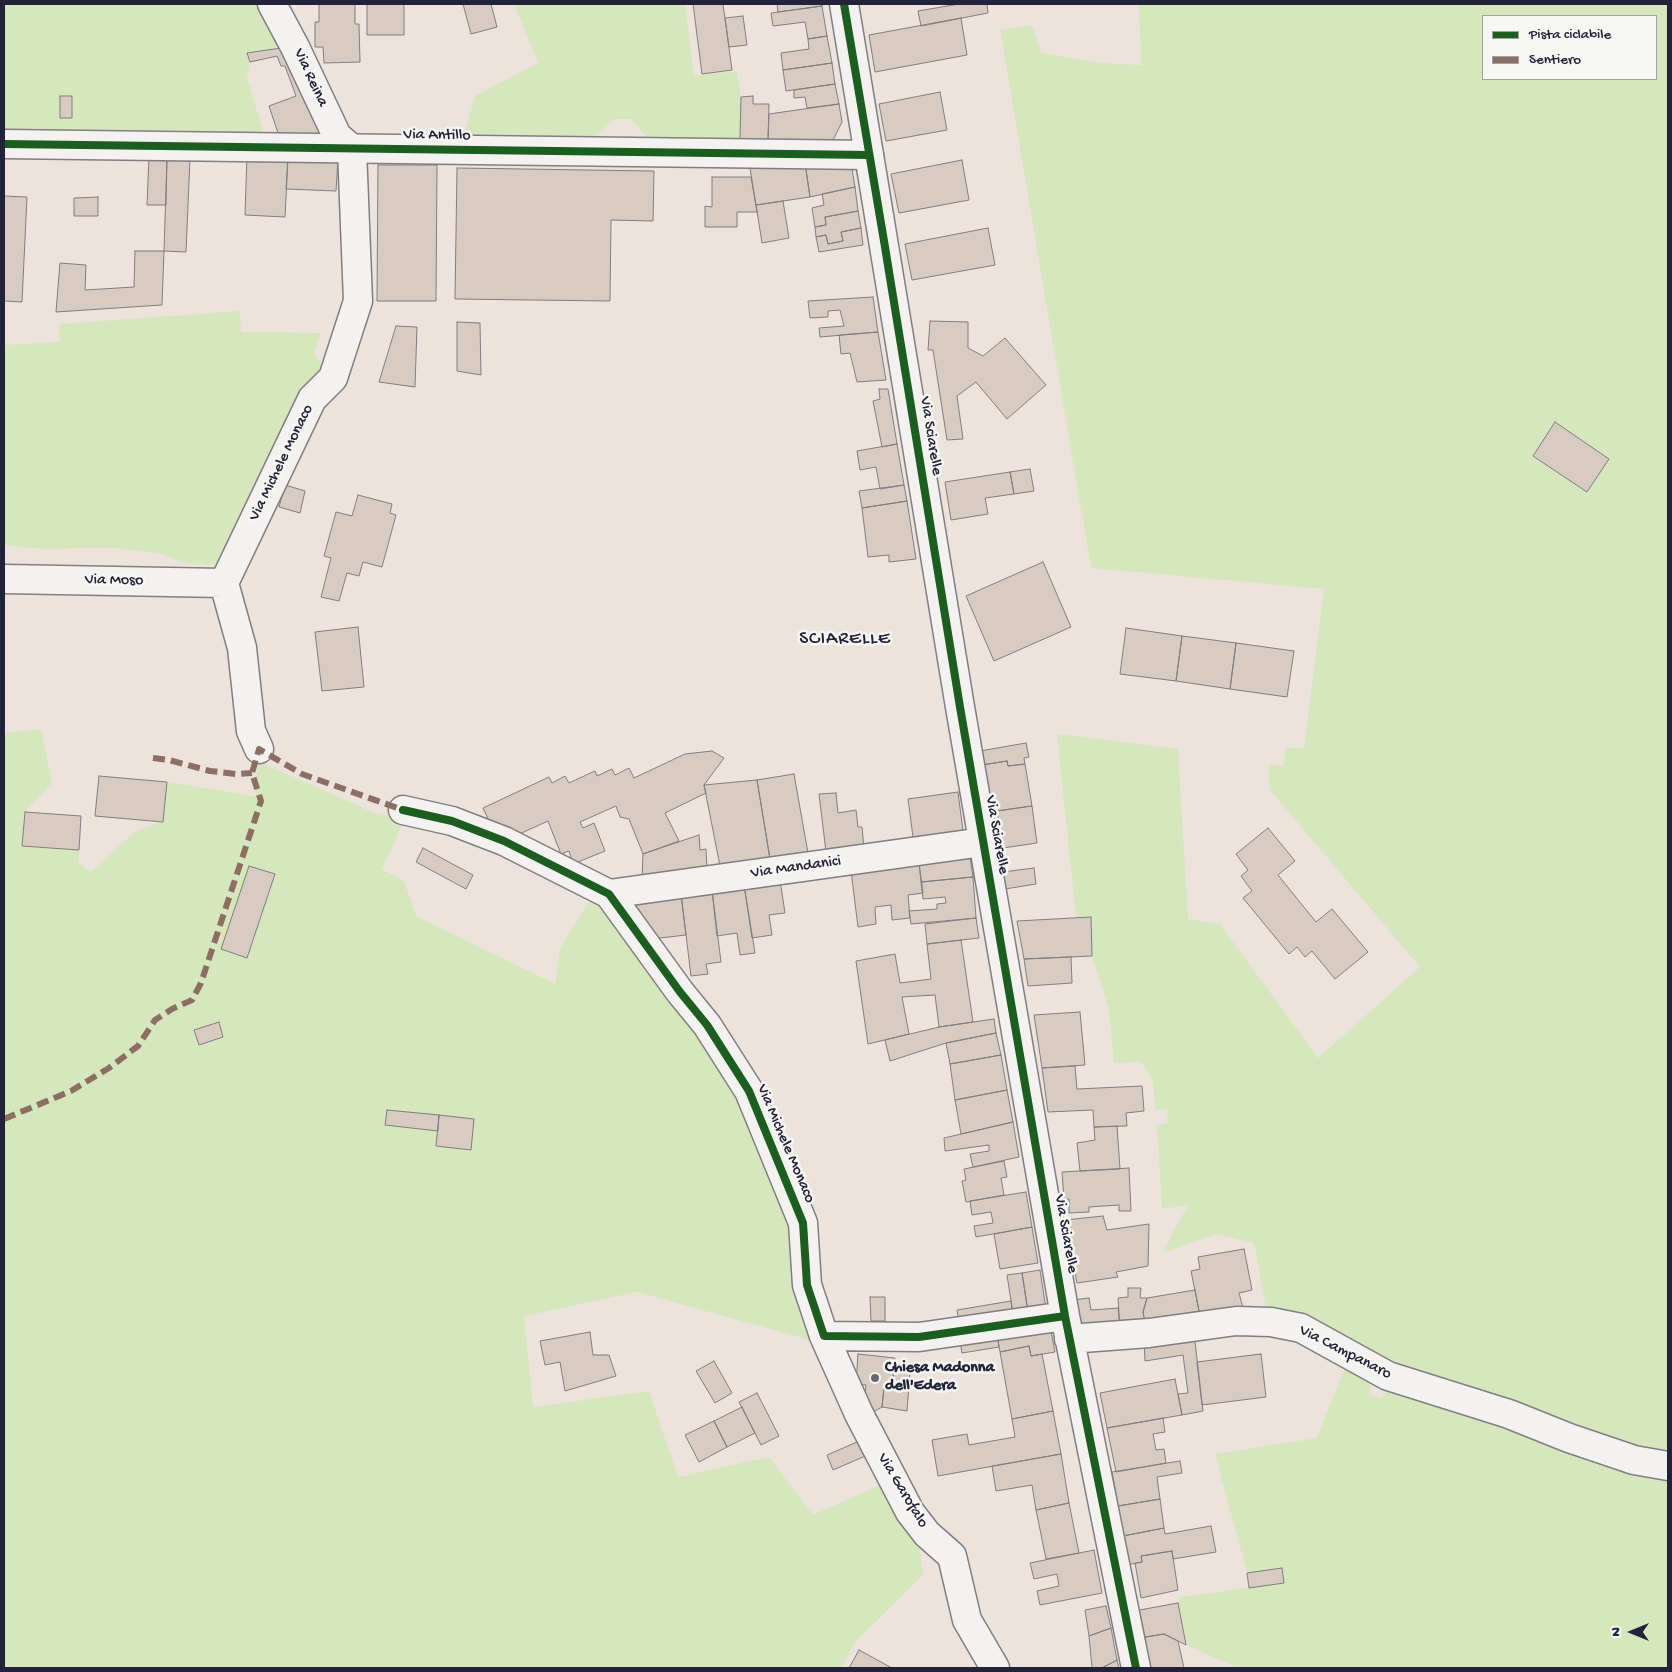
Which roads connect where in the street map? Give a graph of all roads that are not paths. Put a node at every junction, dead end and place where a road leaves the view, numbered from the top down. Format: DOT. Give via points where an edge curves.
graph roads {
  1 [pos="272,4"];
  2 [pos="844,4"];
  3 [pos="4,144"];
  4 [pos="352,149"];
  5 [pos="869,155"];
  6 [pos="4,579"];
  7 [pos="224,583"];
  8 [pos="259,749"];
  9 [pos="403,810"];
  10 [pos="983,842"];
  11 [pos="609,894"];
  12 [pos="1067,1327"];
  13 [pos="824,1336"];
  14 [pos="1668,1466"];
  15 [pos="995,1668"];
  16 [pos="1136,1668"];
  1 -- 4 [label="street, Via Reina" via="296,47 337,136"];
  2 -- 5 [label="street, Via Sciarelle"];
  3 -- 4 [label="street, Via Antillo"];
  4 -- 5 [label="street, Via Antillo"];
  4 -- 7 [label="street, Via Michele Monaco" via="358,301 333,378 312,399"];
  5 -- 10 [label="street, Via Sciarelle"];
  6 -- 7 [label="street, Via Moso"];
  7 -- 8 [label="street" via="242,648 250,731"];
  9 -- 11 [label="street, Via Michele Monaco" via="452,821 504,841"];
  10 -- 11 [label="street, Via Mandanici"];
  10 -- 12 [label="street, Via Sciarelle"];
  11 -- 13 [label="street, Via Michele Monaco" via="750,1091 803,1224 807,1285"];
  12 -- 13 [label="street" via="920,1337"];
  12 -- 14 [label="street, Via Campanaro" via="1149,1334 1236,1321 1272,1322 1301,1328 1388,1376 1509,1414 1634,1460"];
  12 -- 16 [label="street, Via Sciarelle"];
  13 -- 15 [label="street, Via Garofalo" via="859,1414 910,1512 927,1534 952,1556 967,1620"];
}
